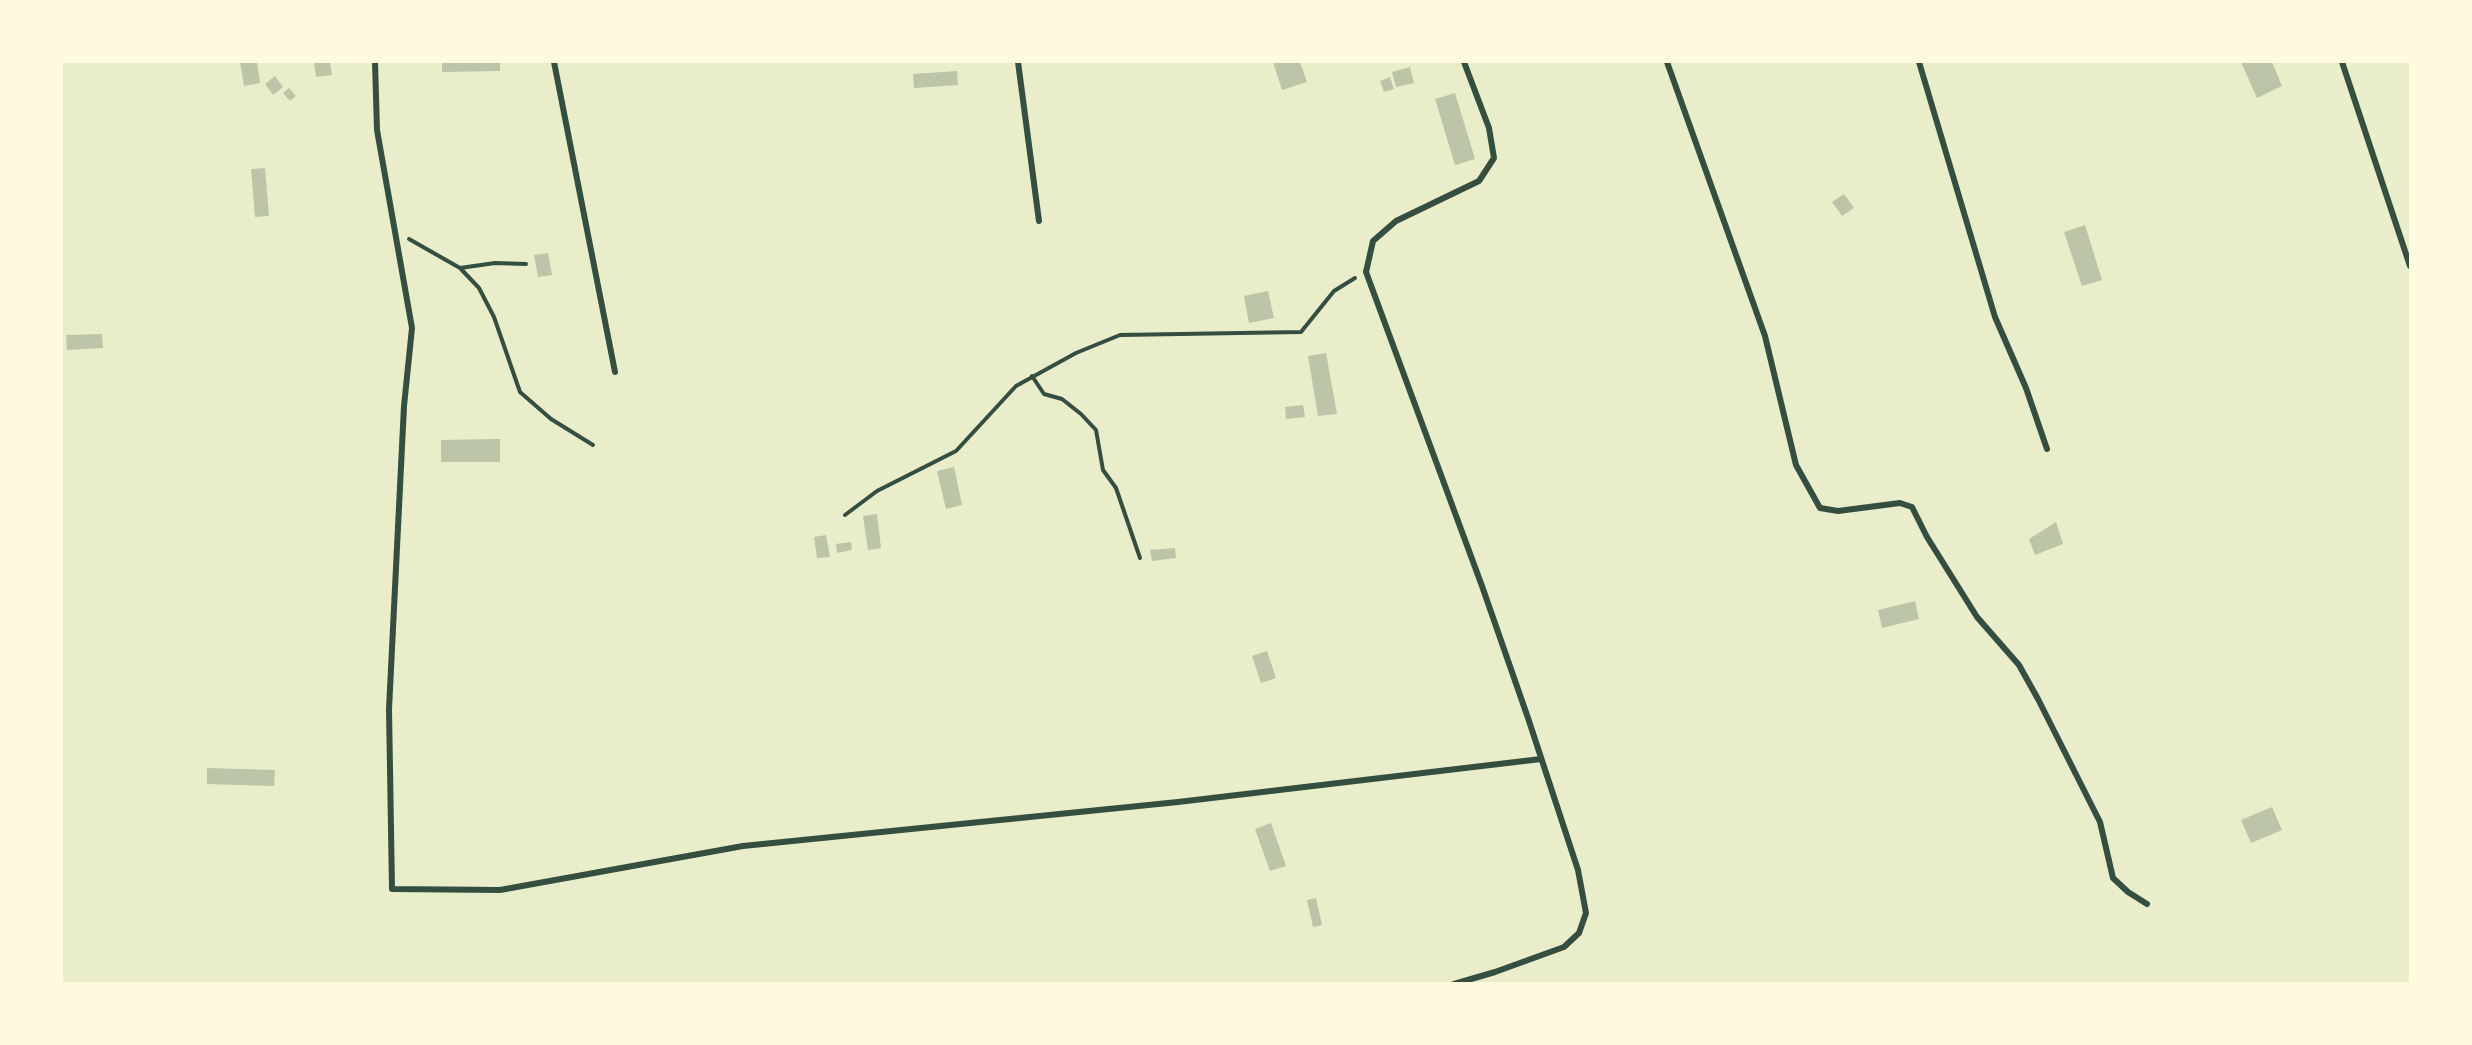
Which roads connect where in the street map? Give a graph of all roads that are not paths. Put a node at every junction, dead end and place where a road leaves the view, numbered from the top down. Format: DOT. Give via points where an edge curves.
graph roads {
  1 [pos="375,62"];
  2 [pos="554,62"];
  3 [pos="1018,62"];
  4 [pos="1464,62"];
  5 [pos="1667,62"];
  6 [pos="1918,62"];
  7 [pos="2342,62"];
  8 [pos="1039,221"];
  9 [pos="2410,266"];
  10 [pos="615,372"];
  11 [pos="2047,449"];
  12 [pos="1541,759"];
  13 [pos="2147,904"];
  14 [pos="1454,984"];
  1 -- 12 [label="street" via="377,130 412,328 404,406 390,709 392,890 500,890 743,846 1178,802"];
  2 -- 10 [label="street"];
  3 -- 8 [label="street"];
  4 -- 12 [label="street" via="1489,128 1494,158 1479,181 1396,221 1373,241 1366,272"];
  5 -- 13 [label="street" via="1765,336 1796,465 1820,508 1838,511 1900,503 1912,507 1977,617 2019,665 2038,699 2100,822 2113,878"];
  6 -- 11 [label="street" via="1995,317"];
  7 -- 9 [label="street"];
  12 -- 14 [label="street" via="1578,870 1585,903 1583,926 1564,947"];
}
